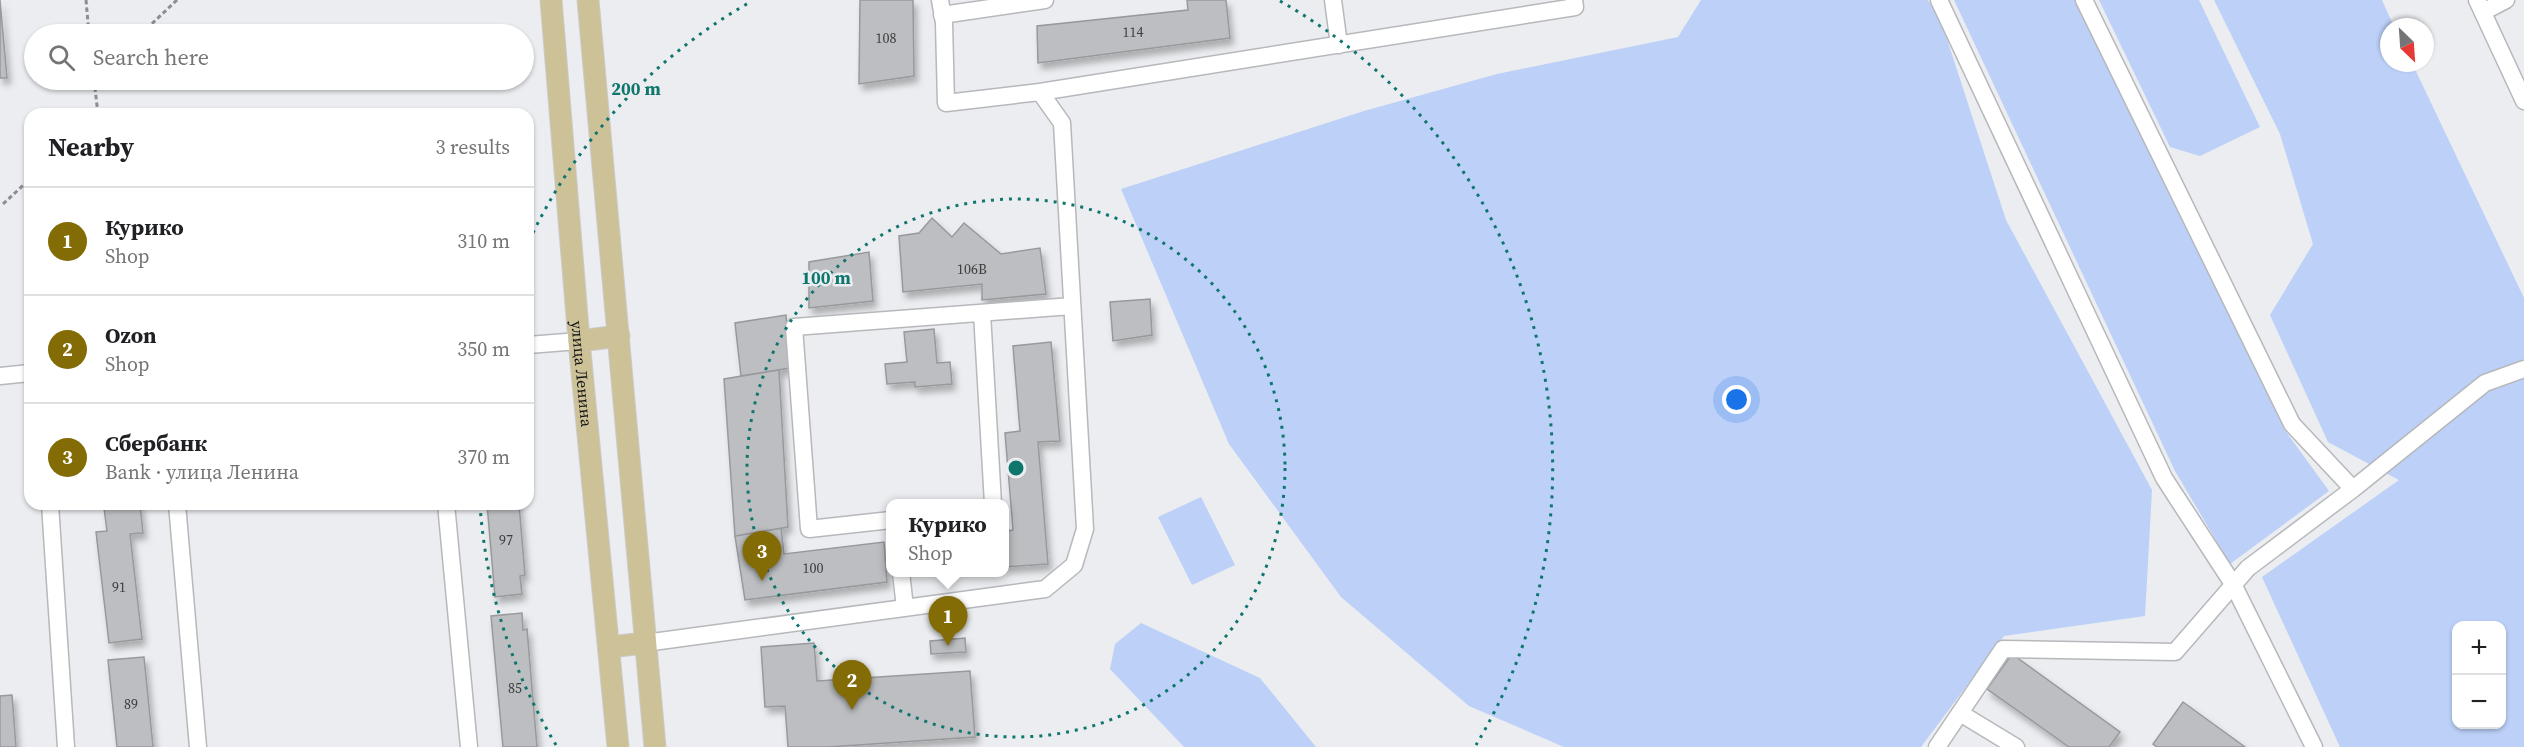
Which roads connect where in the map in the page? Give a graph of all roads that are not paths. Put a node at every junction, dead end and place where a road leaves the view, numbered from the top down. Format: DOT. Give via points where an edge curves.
graph roads {
  1 [pos="550,0"];
  2 [pos="588,0"];
  3 [pos="1045,0"];
  4 [pos="1333,0"];
  5 [pos="1574,0"];
  6 [pos="1939,0"];
  7 [pos="2084,0"];
  8 [pos="2506,0"];
  9 [pos="2480,6"];
  10 [pos="941,7"];
  11 [pos="1339,45"];
  12 [pos="1040,92"];
  13 [pos="2524,101"];
  14 [pos="1072,306"];
  15 [pos="982,312"];
  16 [pos="619,336"];
  17 [pos="579,341"];
  18 [pos="534,345"];
  19 [pos="2524,369"];
  20 [pos="24,374"];
  21 [pos="0,376"];
  22 [pos="2353,489"];
  23 [pos="993,499"];
  24 [pos="50,510"];
  25 [pos="178,510"];
  26 [pos="447,510"];
  27 [pos="886,521"];
  28 [pos="901,577"];
  29 [pos="2233,584"];
  30 [pos="905,608"];
  31 [pos="645,643"];
  32 [pos="609,647"];
  33 [pos="1960,713"];
  34 [pos="66,747"];
  35 [pos="198,747"];
  36 [pos="469,747"];
  37 [pos="618,747"];
  38 [pos="655,747"];
  39 [pos="1937,747"];
  40 [pos="2016,747"];
  41 [pos="2314,747"];
  1 -- 17 [label="main road, улица Ленина"];
  2 -- 16 [label="main road"];
  3 -- 10 [label="street"];
  4 -- 11 [label="street"];
  5 -- 11 [label="street" via="1575,8"];
  6 -- 29 [label="street" via="2164,478"];
  7 -- 22 [label="street" via="2292,424"];
  8 -- 9 [label="street"];
  9 -- 13 [label="street"];
  10 -- 12 [label="street" via="946,103"];
  11 -- 12 [label="street"];
  12 -- 14 [label="street" via="1062,123"];
  14 -- 15 [label="street"];
  14 -- 30 [label="street" via="1085,529 1074,565 1045,589"];
  15 -- 23 [label="street"];
  15 -- 27 [label="street" via="794,327 809,529"];
  16 -- 17 [label="main road"];
  16 -- 31 [label="main road"];
  17 -- 18 [label="street"];
  17 -- 32 [label="main road, улица Ленина"];
  19 -- 22 [label="street" via="2485,383"];
  20 -- 21 [label="street"];
  22 -- 29 [label="street" via="2248,568"];
  24 -- 34 [label="street"];
  25 -- 35 [label="street"];
  26 -- 36 [label="street"];
  28 -- 30 [label="street"];
  29 -- 33 [label="street" via="2175,652 2002,648"];
  29 -- 41 [label="street"];
  30 -- 31 [label="street"];
  31 -- 32 [label="main road"];
  31 -- 38 [label="main road"];
  32 -- 37 [label="main road, улица Ленина"];
  33 -- 39 [label="street"];
  33 -- 40 [label="street"];
}
